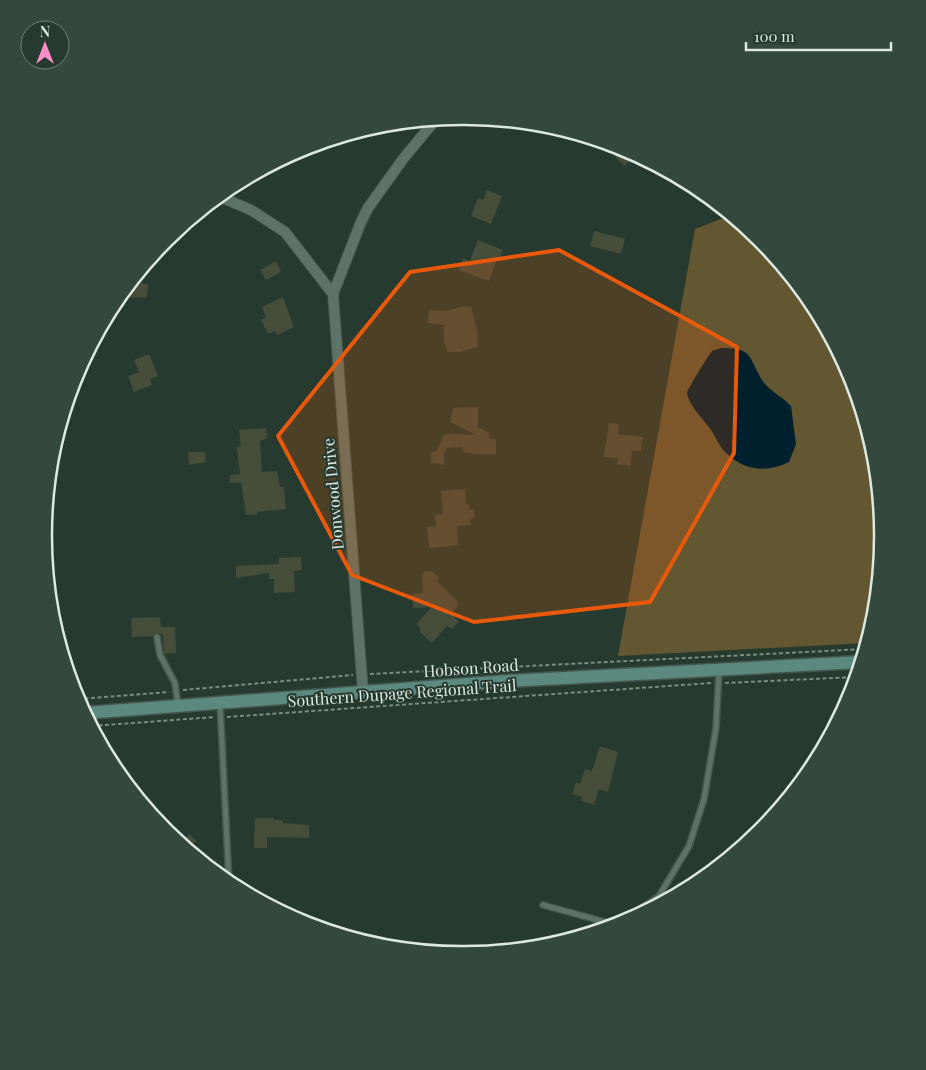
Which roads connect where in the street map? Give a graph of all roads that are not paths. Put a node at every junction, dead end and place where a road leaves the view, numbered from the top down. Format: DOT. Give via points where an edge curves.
graph roads {
  1 [pos="431,126"];
  2 [pos="227,200"];
  3 [pos="333,294"];
  4 [pos="157,637"];
  5 [pos="853,662"];
  6 [pos="719,669"];
  7 [pos="363,692"];
  8 [pos="220,703"];
  9 [pos="178,706"];
  10 [pos="93,712"];
  11 [pos="228,871"];
  12 [pos="659,896"];
  13 [pos="543,905"];
  14 [pos="602,921"];
  1 -- 3 [label="street" via="368,208"];
  2 -- 3 [label="street" via="251,210 285,232"];
  3 -- 7 [label="street, Donwood Drive"];
  4 -- 9 [label="lane" via="160,655 177,691"];
  5 -- 6 [label="main road, Hobson Road"];
  6 -- 7 [label="main road, Hobson Road"];
  6 -- 12 [label="lane" via="716,728 704,799 689,846"];
  7 -- 8 [label="main road, Hobson Road"];
  8 -- 9 [label="main road, Hobson Road"];
  8 -- 11 [label="lane"];
  9 -- 10 [label="main road, Hobson Road"];
  13 -- 14 [label="lane"];
}
